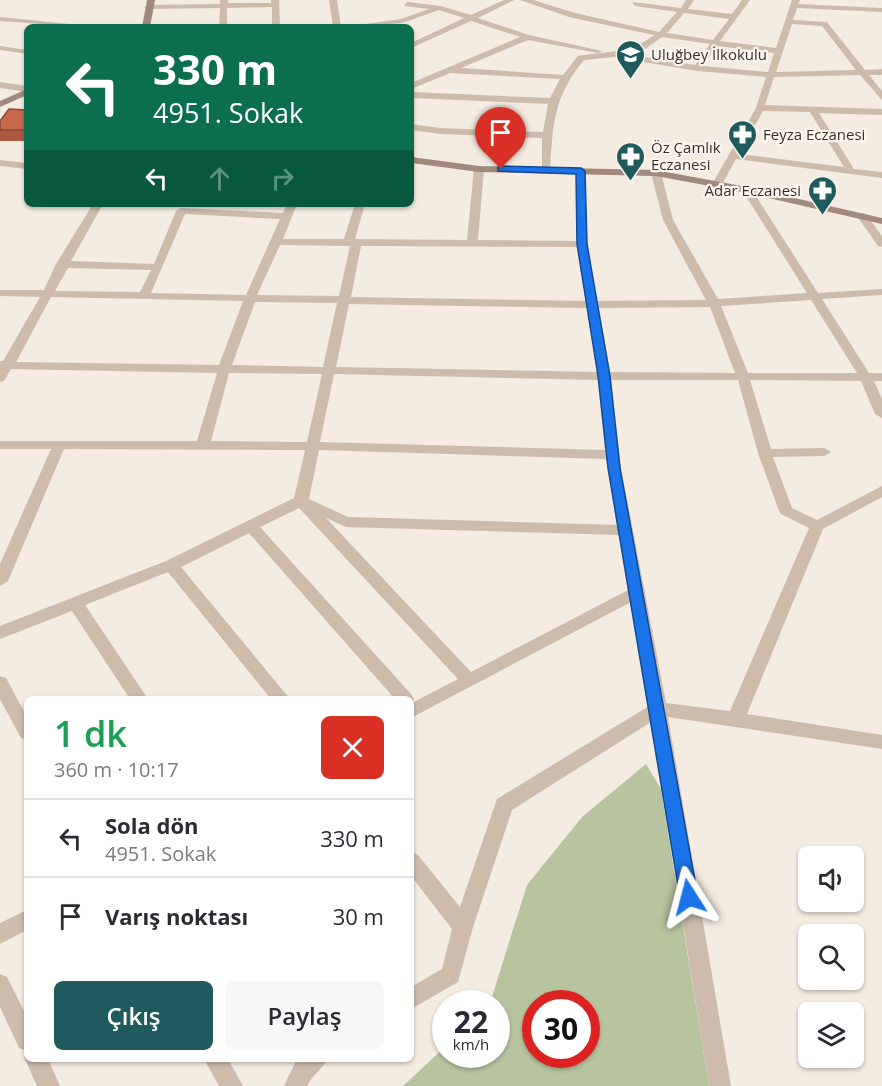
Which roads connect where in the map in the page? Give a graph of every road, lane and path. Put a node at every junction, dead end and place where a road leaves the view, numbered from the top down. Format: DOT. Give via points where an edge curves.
graph roads {
  1 [pos="333,0"];
  2 [pos="510,0"];
  3 [pos="524,0"];
  4 [pos="549,0"];
  5 [pos="690,0"];
  6 [pos="746,0"];
  7 [pos="637,2"];
  8 [pos="275,3"];
  9 [pos="795,3"];
  10 [pos="150,4"];
  11 [pos="224,4"];
  12 [pos="407,4"];
  13 [pos="539,4"];
  14 [pos="441,8"];
  15 [pos="882,10"];
  16 [pos="628,11"];
  17 [pos="682,11"];
  18 [pos="472,17"];
  19 [pos="734,17"];
  20 [pos="621,18"];
  21 [pos="0,19"];
  22 [pos="790,22"];
  23 [pos="49,24"];
  24 [pos="147,24"];
  25 [pos="223,24"];
  26 [pos="276,24"];
  27 [pos="337,24"];
  28 [pos="376,24"];
  29 [pos="614,24"];
  30 [pos="661,34"];
  31 [pos="527,37"];
  32 [pos="716,44"];
  33 [pos="414,45"];
  34 [pos="0,48"];
  35 [pos="780,51"];
  36 [pos="24,52"];
  37 [pos="614,54"];
  38 [pos="697,68"];
  39 [pos="450,70"];
  40 [pos="882,72"];
  41 [pos="863,73"];
  42 [pos="772,75"];
  43 [pos="563,77"];
  44 [pos="0,85"];
  45 [pos="414,85"];
  46 [pos="24,90"];
  47 [pos="24,92"];
  48 [pos="414,95"];
  49 [pos="882,97"];
  50 [pos="551,102"];
  51 [pos="0,104"];
  52 [pos="760,108"];
  53 [pos="813,110"];
  54 [pos="882,112"];
  55 [pos="414,127"];
  56 [pos="548,135"];
  57 [pos="732,156"];
  58 [pos="414,160"];
  59 [pos="0,163"];
  60 [pos="24,166"];
  61 [pos="479,169"];
  62 [pos="545,170"];
  63 [pos="581,171"];
  64 [pos="851,171"];
  65 [pos="656,173"];
  66 [pos="882,175"];
  67 [pos="717,184"];
  68 [pos="747,189"];
  69 [pos="96,207"];
  70 [pos="290,207"];
  71 [pos="359,207"];
  72 [pos="286,216"];
  73 [pos="862,216"];
  74 [pos="882,221"];
  75 [pos="276,242"];
  76 [pos="352,244"];
  77 [pos="472,244"];
  78 [pos="582,244"];
  79 [pos="882,244"];
  80 [pos="62,264"];
  81 [pos="158,267"];
  82 [pos="882,292"];
  83 [pos="0,293"];
  84 [pos="47,293"];
  85 [pos="813,295"];
  86 [pos="144,296"];
  87 [pos="248,297"];
  88 [pos="344,299"];
  89 [pos="714,303"];
  90 [pos="592,305"];
  91 [pos="3,365"];
  92 [pos="329,369"];
  93 [pos="222,371"];
  94 [pos="604,376"];
  95 [pos="743,377"];
  96 [pos="874,377"];
  97 [pos="0,378"];
  98 [pos="882,414"];
  99 [pos="0,445"];
  100 [pos="203,445"];
  101 [pos="59,446"];
  102 [pos="311,446"];
  103 [pos="824,452"];
  104 [pos="765,453"];
  105 [pos="614,455"];
  106 [pos="882,491"];
  107 [pos="301,501"];
  108 [pos="250,525"];
  109 [pos="817,526"];
  110 [pos="626,530"];
  111 [pos="171,565"];
  112 [pos="0,581"];
  113 [pos="637,592"];
  114 [pos="76,604"];
  115 [pos="0,633"];
  116 [pos="469,680"];
  117 [pos="0,683"];
  118 [pos="137,696"];
  119 [pos="279,696"];
  120 [pos="401,696"];
  121 [pos="414,704"];
  122 [pos="658,709"];
  123 [pos="736,719"];
  124 [pos="24,727"];
  125 [pos="882,742"];
  126 [pos="414,865"];
  127 [pos="24,921"];
  128 [pos="463,927"];
  129 [pos="0,934"];
  130 [pos="0,984"];
  131 [pos="414,997"];
  132 [pos="24,1034"];
  133 [pos="37,1062"];
  134 [pos="217,1062"];
  135 [pos="311,1062"];
  136 [pos="49,1086"];
  137 [pos="232,1086"];
  138 [pos="295,1086"];
  139 [pos="720,1086"];
  1 -- 27 [label="street"];
  2 -- 18 [label="street"];
  3 -- 13 [label="street"];
  4 -- 13 [label="street"];
  5 -- 17 [label="street"];
  6 -- 19 [label="street"];
  7 -- 16 [label="street"];
  7 -- 17 [label="street"];
  8 -- 11 [label="street"];
  8 -- 26 [label="street"];
  9 -- 15 [label="street"];
  9 -- 22 [label="street"];
  10 -- 11 [label="street"];
  10 -- 24 [label="main road"];
  11 -- 25 [label="street"];
  12 -- 14 [label="street"];
  13 -- 29 [label="street"];
  14 -- 18 [label="street"];
  14 -- 28 [label="street" via="402,21"];
  17 -- 19 [label="street"];
  17 -- 30 [label="street"];
  18 -- 31 [label="street"];
  18 -- 33 [label="street"];
  19 -- 32 [label="street"];
  20 -- 29 [label="street"];
  21 -- 23 [label="street"];
  22 -- 35 [label="street"];
  22 -- 41 [label="street" via="824,24"];
  29 -- 30 [label="street"];
  30 -- 32 [label="street"];
  30 -- 37 [label="street" via="636,51"];
  31 -- 37 [label="street"];
  31 -- 39 [label="street"];
  32 -- 35 [label="street"];
  32 -- 38 [label="street"];
  34 -- 36 [label="street"];
  35 -- 42 [label="street"];
  37 -- 38 [label="street"];
  37 -- 43 [label="street" via="580,58"];
  38 -- 42 [label="street"];
  39 -- 43 [label="street"];
  39 -- 45 [label="street"];
  40 -- 41 [label="street"];
  41 -- 42 [label="street"];
  41 -- 49 [label="street"];
  42 -- 52 [label="street"];
  43 -- 50 [label="street"];
  44 -- 46 [label="street"];
  47 -- 51 [label="main road"];
  48 -- 50 [label="street"];
  50 -- 56 [label="street"];
  52 -- 53 [label="street"];
  52 -- 57 [label="street"];
  53 -- 54 [label="street"];
  53 -- 64 [label="street"];
  55 -- 56 [label="street"];
  56 -- 62 [label="street"];
  57 -- 64 [label="street"];
  57 -- 67 [label="street"];
  58 -- 61 [label="main road"];
  59 -- 60 [label="street"];
  61 -- 62 [label="main road"];
  61 -- 77 [label="street"];
  62 -- 63 [label="main road"];
  63 -- 65 [label="main road"];
  63 -- 78 [label="street"];
  64 -- 66 [label="street"];
  65 -- 67 [label="main road"];
  65 -- 89 [label="street" via="668,220"];
  67 -- 68 [label="main road"];
  68 -- 73 [label="main road"];
  68 -- 85 [label="street"];
  69 -- 80 [label="street"];
  70 -- 72 [label="street"];
  71 -- 76 [label="street"];
  72 -- 75 [label="street"];
  72 -- 81 [label="street" via="181,211"];
  73 -- 74 [label="main road"];
  73 -- 79 [label="street"];
  75 -- 76 [label="street"];
  75 -- 87 [label="street"];
  76 -- 77 [label="street"];
  76 -- 88 [label="street"];
  77 -- 78 [label="street"];
  78 -- 90 [label="street"];
  80 -- 81 [label="street"];
  80 -- 84 [label="street"];
  81 -- 86 [label="street"];
  82 -- 85 [label="street"];
  83 -- 84 [label="street"];
  84 -- 86 [label="street"];
  84 -- 91 [label="street"];
  85 -- 89 [label="street"];
  85 -- 96 [label="street"];
  86 -- 87 [label="street"];
  87 -- 88 [label="street"];
  87 -- 93 [label="street"];
  88 -- 90 [label="street"];
  88 -- 92 [label="street"];
  89 -- 90 [label="street"];
  89 -- 95 [label="street"];
  90 -- 94 [label="street"];
  91 -- 93 [label="street"];
  91 -- 97 [label="street"];
  92 -- 93 [label="street"];
  92 -- 94 [label="street"];
  92 -- 102 [label="street"];
  93 -- 100 [label="street"];
  94 -- 95 [label="street"];
  94 -- 105 [label="street"];
  95 -- 96 [label="street"];
  95 -- 104 [label="street"];
  96 -- 98 [label="street"];
  99 -- 101 [label="street"];
  100 -- 101 [label="street"];
  100 -- 102 [label="street"];
  101 -- 112 [label="street"];
  102 -- 105 [label="street"];
  102 -- 107 [label="street"];
  103 -- 104 [label="street"];
  104 -- 109 [label="street" via="786,511"];
  105 -- 110 [label="street"];
  106 -- 109 [label="street"];
  107 -- 108 [label="street"];
  107 -- 110 [label="street" via="346,522"];
  107 -- 116 [label="street"];
  108 -- 111 [label="street"];
  108 -- 120 [label="street"];
  109 -- 123 [label="street"];
  110 -- 113 [label="street"];
  111 -- 114 [label="street"];
  111 -- 119 [label="street"];
  113 -- 116 [label="street"];
  113 -- 122 [label="street"];
  114 -- 115 [label="street"];
  114 -- 118 [label="street"];
  116 -- 121 [label="street"];
  117 -- 124 [label="street"];
  122 -- 123 [label="street"];
  122 -- 128 [label="street" via="504,805"];
  122 -- 139 [label="street"];
  123 -- 125 [label="street"];
  126 -- 128 [label="street"];
  127 -- 129 [label="street"];
  128 -- 131 [label="street" via="451,975"];
  130 -- 132 [label="street"];
  133 -- 136 [label="street"];
  134 -- 137 [label="street"];
  135 -- 138 [label="street"];
}
